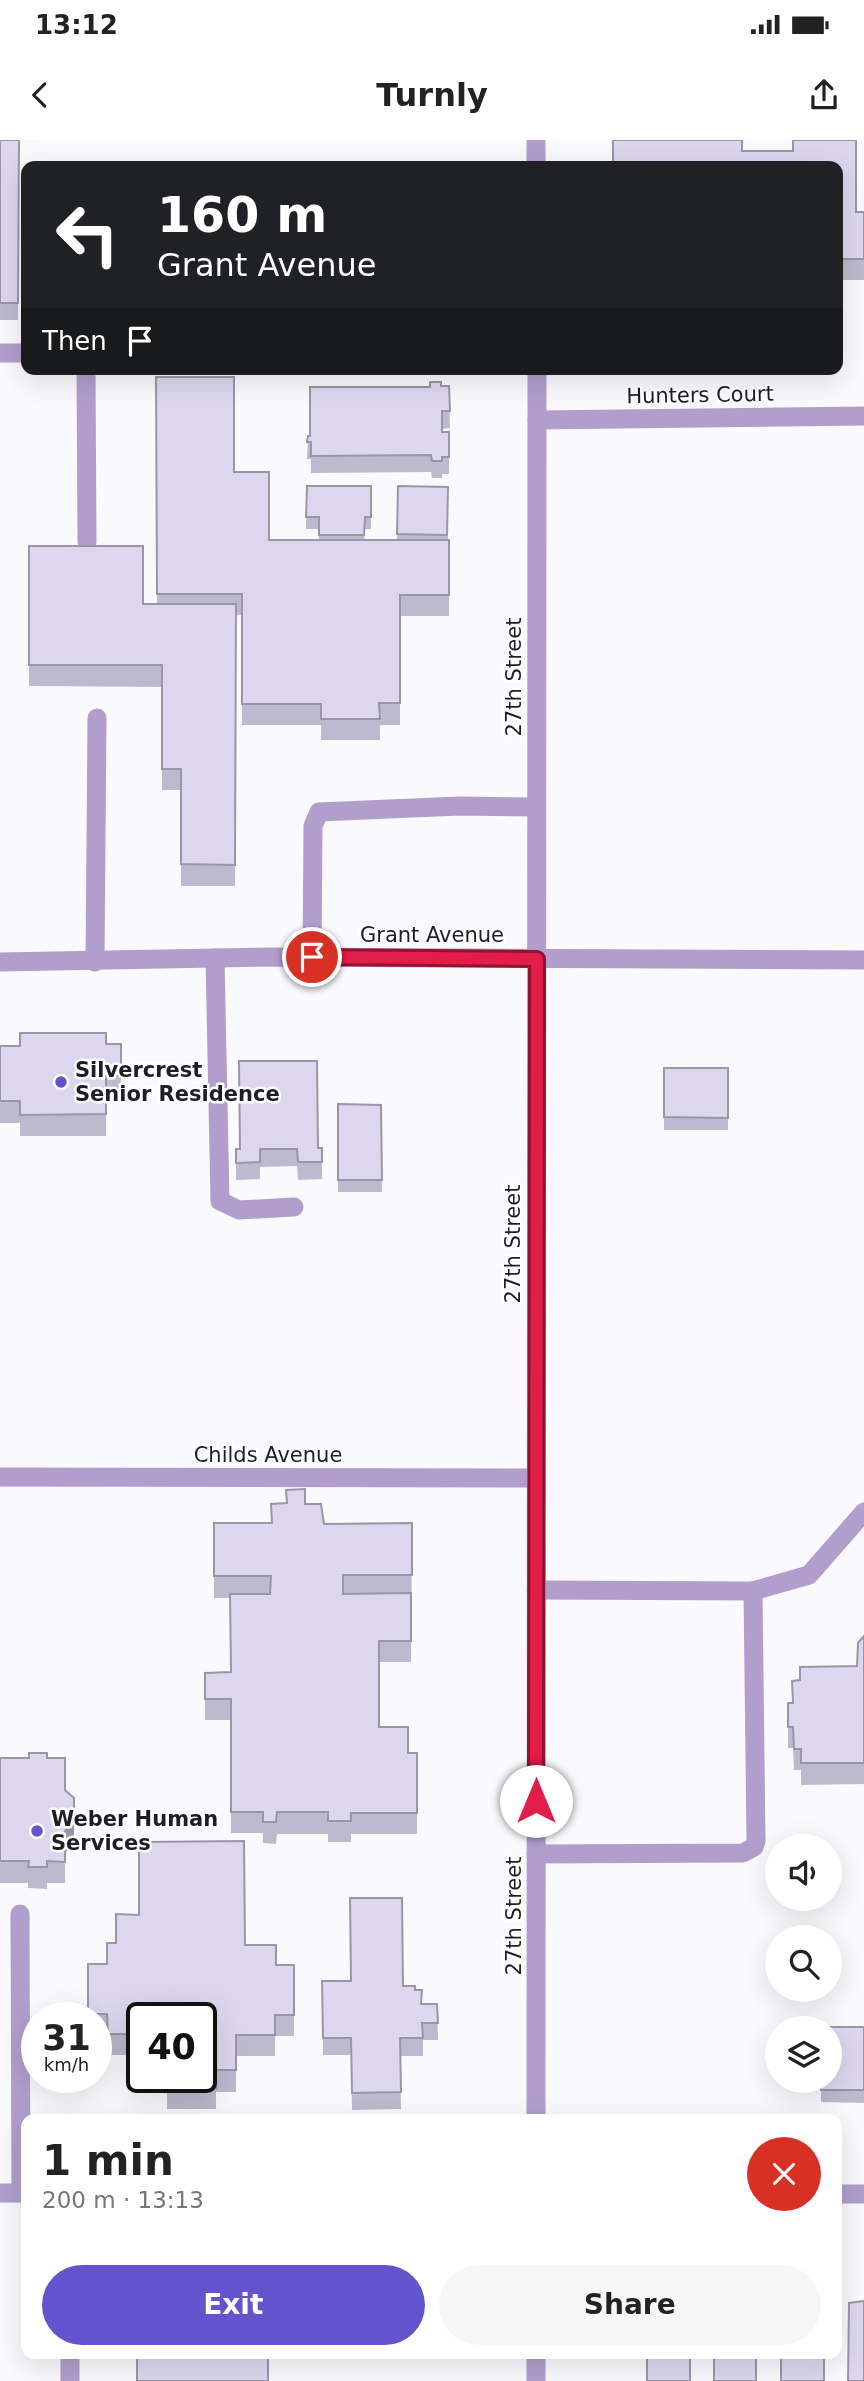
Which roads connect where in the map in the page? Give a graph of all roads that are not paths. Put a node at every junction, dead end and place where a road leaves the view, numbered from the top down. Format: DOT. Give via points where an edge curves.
graph roads {
  1 [pos="536,140"];
  2 [pos="536,161"];
  3 [pos="0,353"];
  4 [pos="21,353"];
  5 [pos="86,375"];
  6 [pos="537,375"];
  7 [pos="864,416"];
  8 [pos="537,420"];
  9 [pos="87,542"];
  10 [pos="97,718"];
  11 [pos="536,807"];
  12 [pos="312,957"];
  13 [pos="215,958"];
  14 [pos="537,959"];
  15 [pos="864,960"];
  16 [pos="0,962"];
  17 [pos="94,962"];
  18 [pos="294,1207"];
  19 [pos="0,1477"];
  20 [pos="536,1478"];
  21 [pos="864,1512"];
  22 [pos="536,1590"];
  23 [pos="753,1591"];
  24 [pos="536,1854"];
  25 [pos="20,1914"];
  26 [pos="22,2114"];
  27 [pos="536,2114"];
  28 [pos="0,2193"];
  29 [pos="21,2193"];
  30 [pos="842,2194"];
  31 [pos="864,2194"];
  32 [pos="69,2359"];
  33 [pos="536,2359"];
  34 [pos="70,2381"];
  35 [pos="536,2381"];
  1 -- 2 [label="street"];
  3 -- 4 [label="street"];
  5 -- 9 [label="street"];
  6 -- 8 [label="street, 27th Street"];
  7 -- 8 [label="street, Hunters Court"];
  8 -- 11 [label="street, 27th Street"];
  10 -- 17 [label="street"];
  11 -- 12 [label="street" via="320,812 313,826"];
  11 -- 14 [label="street, 27th Street"];
  12 -- 13 [label="street, Grant Avenue"];
  12 -- 14 [label="street, Grant Avenue"];
  13 -- 17 [label="street, Grant Avenue"];
  13 -- 18 [label="street" via="220,1200 239,1210"];
  14 -- 15 [label="street, Grant Avenue"];
  14 -- 20 [label="street, 27th Street"];
  16 -- 17 [label="street, Grant Avenue"];
  19 -- 20 [label="street, Childs Avenue"];
  20 -- 22 [label="street, 27th Street"];
  21 -- 23 [label="street" via="809,1575"];
  22 -- 23 [label="street"];
  22 -- 24 [label="street, 27th Street"];
  23 -- 24 [label="street" via="754,1847 743,1853"];
  24 -- 27 [label="street, 27th Street"];
  25 -- 26 [label="street"];
  28 -- 29 [label="street"];
  30 -- 31 [label="street"];
  32 -- 34 [label="street"];
  33 -- 35 [label="street"];
}
